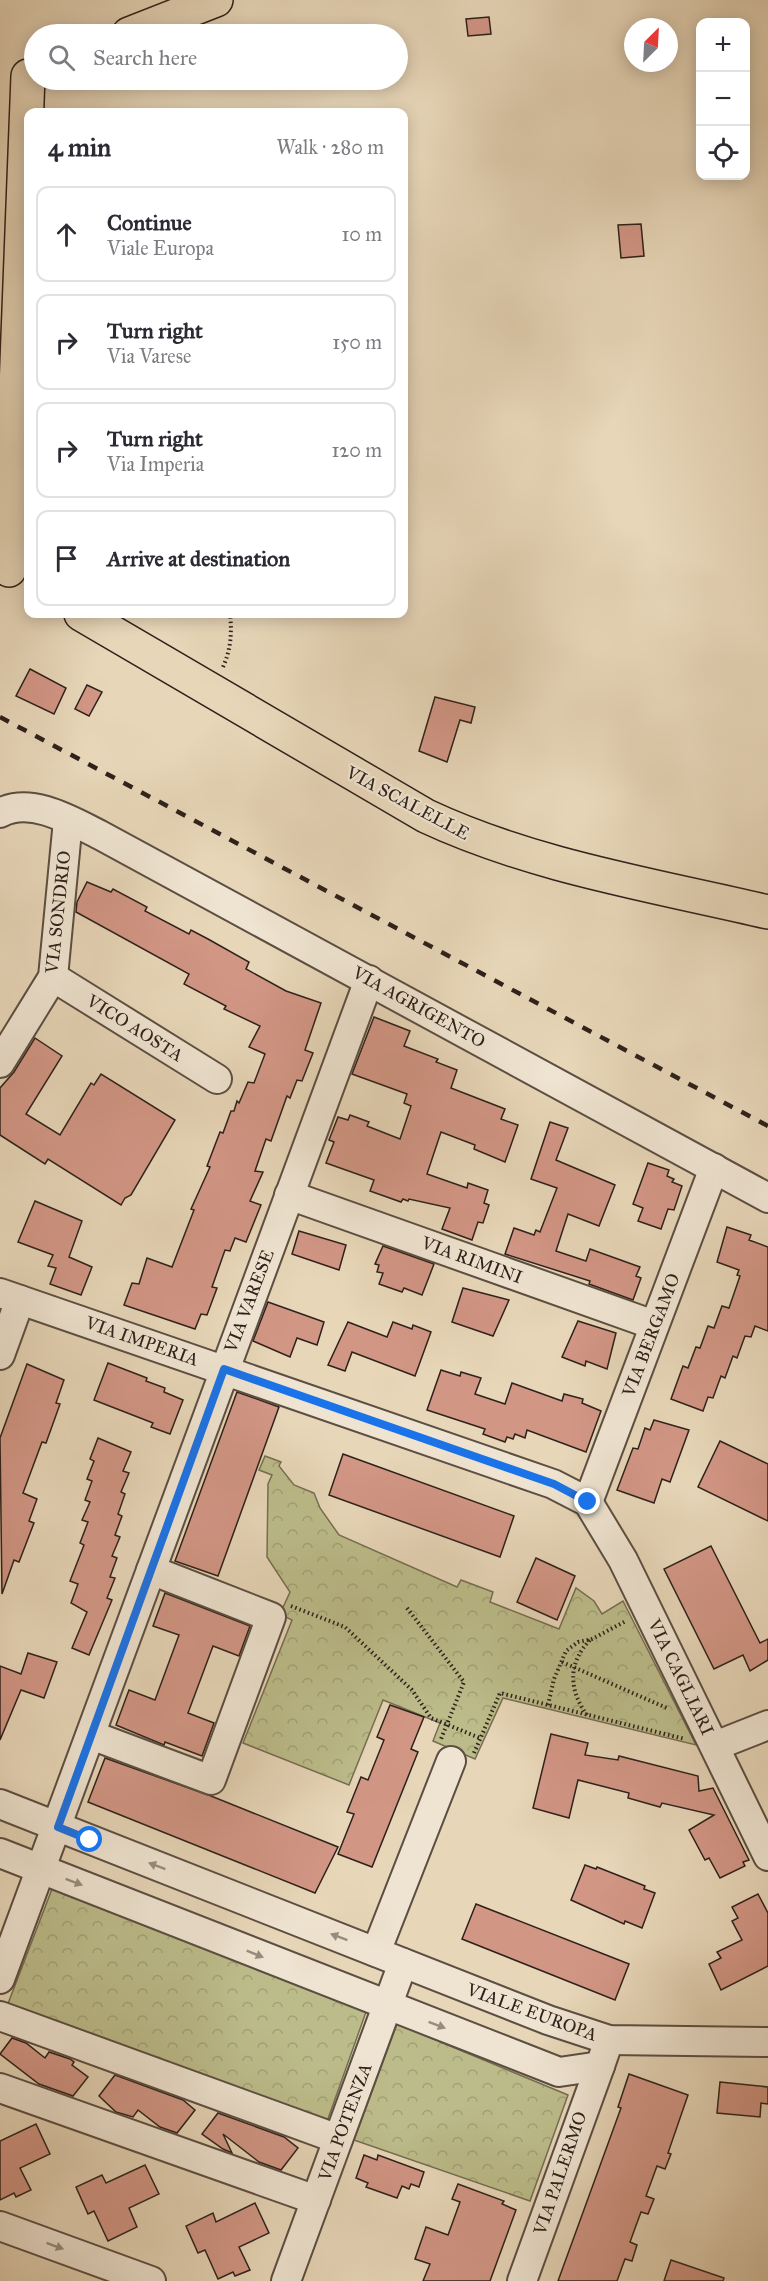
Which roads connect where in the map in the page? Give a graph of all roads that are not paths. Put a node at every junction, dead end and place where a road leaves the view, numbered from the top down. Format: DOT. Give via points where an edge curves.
graph roads {
  1 [pos="216,0"];
  2 [pos="155,24"];
  3 [pos="21,79"];
  4 [pos="12,573"];
  5 [pos="88,618"];
  6 [pos="0,813"];
  7 [pos="68,819"];
  8 [pos="768,912"];
  9 [pos="53,977"];
  10 [pos="369,980"];
  11 [pos="0,1063"];
  12 [pos="217,1079"];
  13 [pos="714,1168"];
  14 [pos="289,1195"];
  15 [pos="768,1198"];
  16 [pos="10,1296"];
  17 [pos="654,1325"];
  18 [pos="0,1355"];
  19 [pos="224,1369"];
  20 [pos="588,1502"];
  21 [pos="151,1570"];
  22 [pos="768,1725"];
  23 [pos="91,1735"];
  24 [pos="715,1746"];
  25 [pos="451,1761"];
  26 [pos="0,1804"];
  27 [pos="58,1827"];
  28 [pos="0,1853"];
  29 [pos="768,1856"];
  30 [pos="42,1870"];
  31 [pos="376,1952"];
  32 [pos="404,1963"];
  33 [pos="0,1980"];
  34 [pos="388,2006"];
  35 [pos="0,2016"];
  36 [pos="765,2039"];
  37 [pos="605,2053"];
  38 [pos="0,2088"];
  39 [pos="338,2139"];
  40 [pos="316,2200"];
  41 [pos="0,2226"];
  42 [pos="151,2281"];
  43 [pos="286,2281"];
  44 [pos="522,2281"];
  1 -- 2 [label="main road"];
  3 -- 4 [label="main road"];
  5 -- 8 [label="main road, VIA SCALELLE" via="426,816 474,838 522,854"];
  6 -- 7 [label="street, VIA AGRIGENTO" via="30,808"];
  7 -- 9 [label="street, VIA SONDRIO"];
  7 -- 10 [label="street, VIA AGRIGENTO"];
  9 -- 11 [label="street, VIA SONDRIO"];
  9 -- 12 [label="street, VICO AOSTA"];
  10 -- 13 [label="street, VIA AGRIGENTO"];
  10 -- 14 [label="street, VIA VARESE"];
  13 -- 15 [label="street, VIA AGRIGENTO"];
  13 -- 17 [label="street, VIA BERGAMO"];
  14 -- 17 [label="street, VIA RIMINI"];
  14 -- 19 [label="street, VIA VARESE"];
  16 -- 18 [label="street"];
  16 -- 19 [label="street, VIA IMPERIA"];
  17 -- 20 [label="street, VIA BERGAMO"];
  19 -- 20 [label="street, VIA IMPERIA" via="554,1484"];
  19 -- 21 [label="street, VIA VARESE"];
  20 -- 24 [label="street, VIA CAGLIARI" via="623,1560"];
  21 -- 23 [label="street, VIA VARESE"];
  21 -- 23 [label="street" via="271,1617 211,1780"];
  22 -- 24 [label="street"];
  23 -- 27 [label="street, VIA VARESE"];
  24 -- 29 [label="street, VIA CAGLIARI"];
  25 -- 31 [label="street"];
  26 -- 27 [label="street, VIALE EUROPA"];
  27 -- 30 [label="street, VIA VARESE"];
  31 -- 27 [label="street, VIALE EUROPA, one-way"];
  28 -- 30 [label="street, VIALE EUROPA"];
  30 -- 33 [label="street, VIA VARESE"];
  30 -- 34 [label="street, VIALE EUROPA, one-way"];
  31 -- 32 [label="street, VIALE EUROPA"];
  32 -- 34 [label="street, VIA POTENZA"];
  32 -- 37 [label="street, VIALE EUROPA" via="548,2020"];
  34 -- 37 [label="street, VIALE EUROPA, one-way" via="559,2073"];
  34 -- 39 [label="street, VIA POTENZA"];
  35 -- 39 [label="street"];
  36 -- 37 [label="street"];
  37 -- 44 [label="street, VIA PALERMO"];
  38 -- 40 [label="street"];
  39 -- 40 [label="street, VIA POTENZA"];
  40 -- 43 [label="street, VIA POTENZA"];
  41 -- 42 [label="street, one-way"];
}
